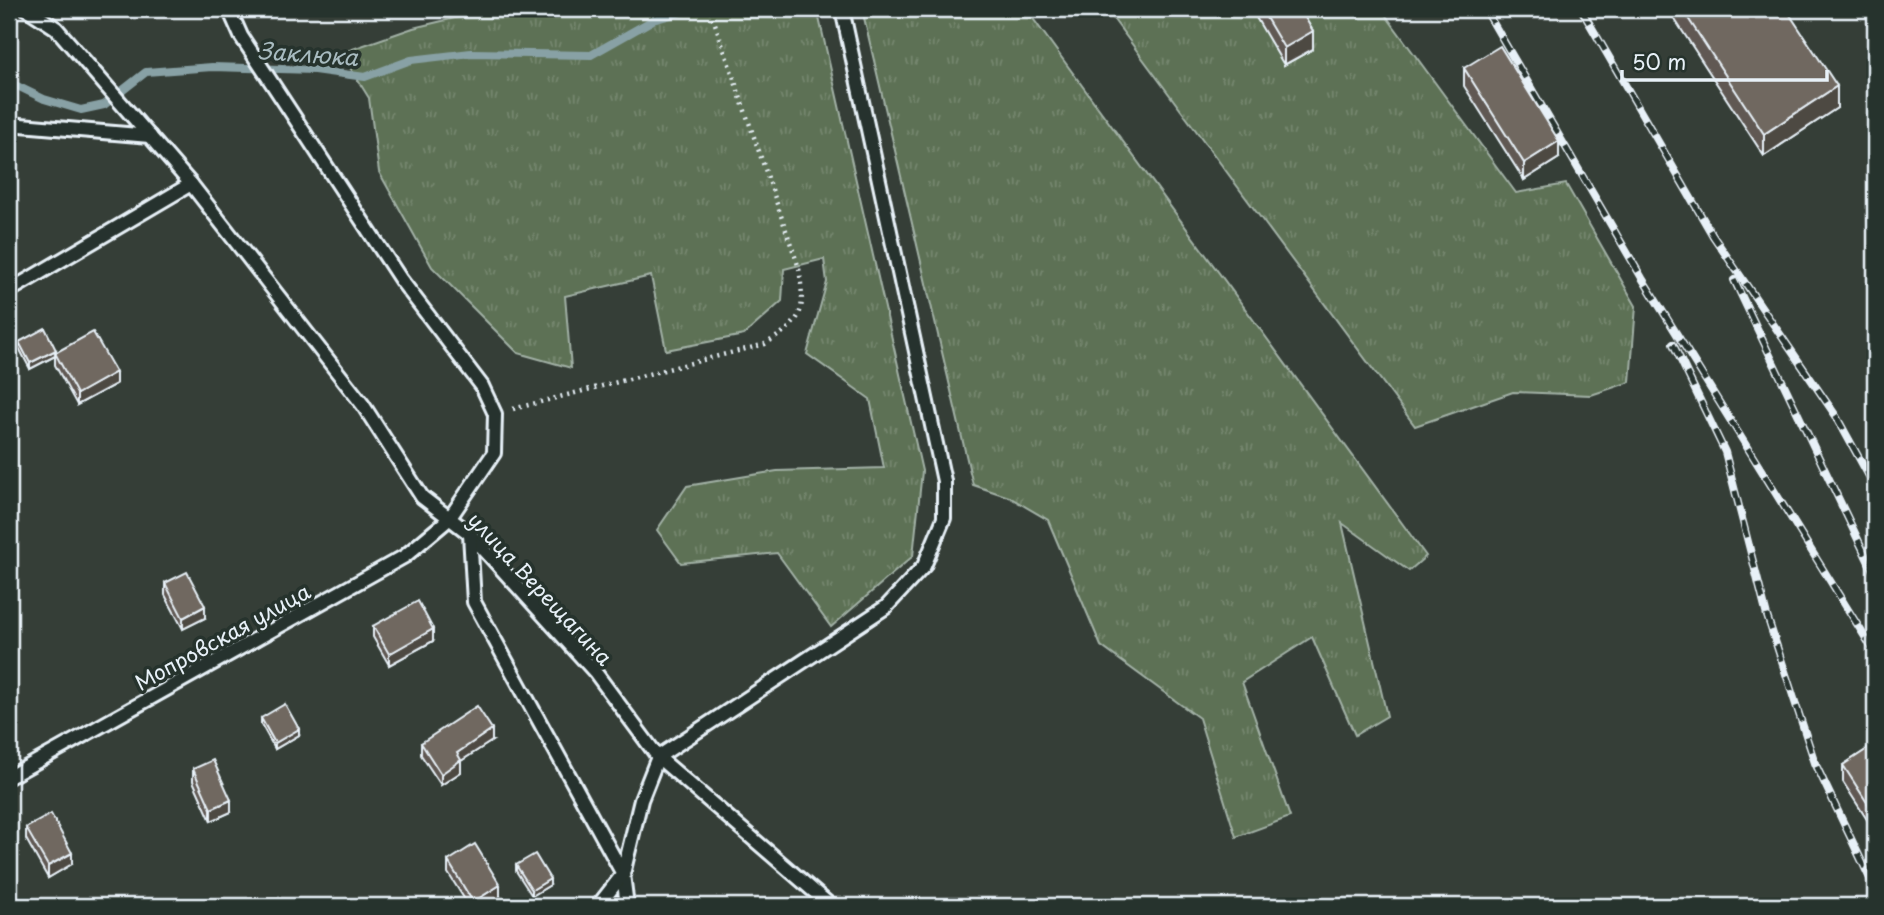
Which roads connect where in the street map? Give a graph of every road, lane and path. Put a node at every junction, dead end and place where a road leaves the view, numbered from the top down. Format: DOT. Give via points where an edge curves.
graph roads {
  1 [pos="27,9"];
  2 [pos="229,9"];
  3 [pos="710,9"];
  4 [pos="842,9"];
  5 [pos="9,124"];
  6 [pos="150,136"];
  7 [pos="191,184"];
  8 [pos="9,290"];
  9 [pos="495,414"];
  10 [pos="449,519"];
  11 [pos="470,534"];
  12 [pos="658,757"];
  13 [pos="9,777"];
  14 [pos="623,874"];
  15 [pos="598,906"];
  16 [pos="627,906"];
  17 [pos="831,906"];
  1 -- 6 [label="lane, улица Верещагина" via="57,28"];
  2 -- 9 [label="lane" via="241,36 401,280 482,386"];
  3 -- 9 [label="path" via="799,268 804,304 788,330 765,344"];
  4 -- 12 [label="lane" via="944,481 944,518 924,566 886,607"];
  5 -- 6 [label="lane"];
  6 -- 7 [label="lane, улица Верещагина"];
  7 -- 8 [label="lane"];
  7 -- 10 [label="lane, улица Верещагина" via="363,405 422,497"];
  9 -- 10 [label="lane, Мопровская улица" via="494,453"];
  10 -- 11 [label="lane, улица Верещагина"];
  10 -- 13 [label="lane, Мопровская улица" via="405,556"];
  11 -- 12 [label="lane, улица Верещагина" via="595,671"];
  11 -- 14 [label="lane" via="474,602"];
  12 -- 14 [label="lane" via="641,800"];
  12 -- 17 [label="lane, улица Верещагина"];
  14 -- 15 [label="lane"];
  14 -- 16 [label="lane"];
}
